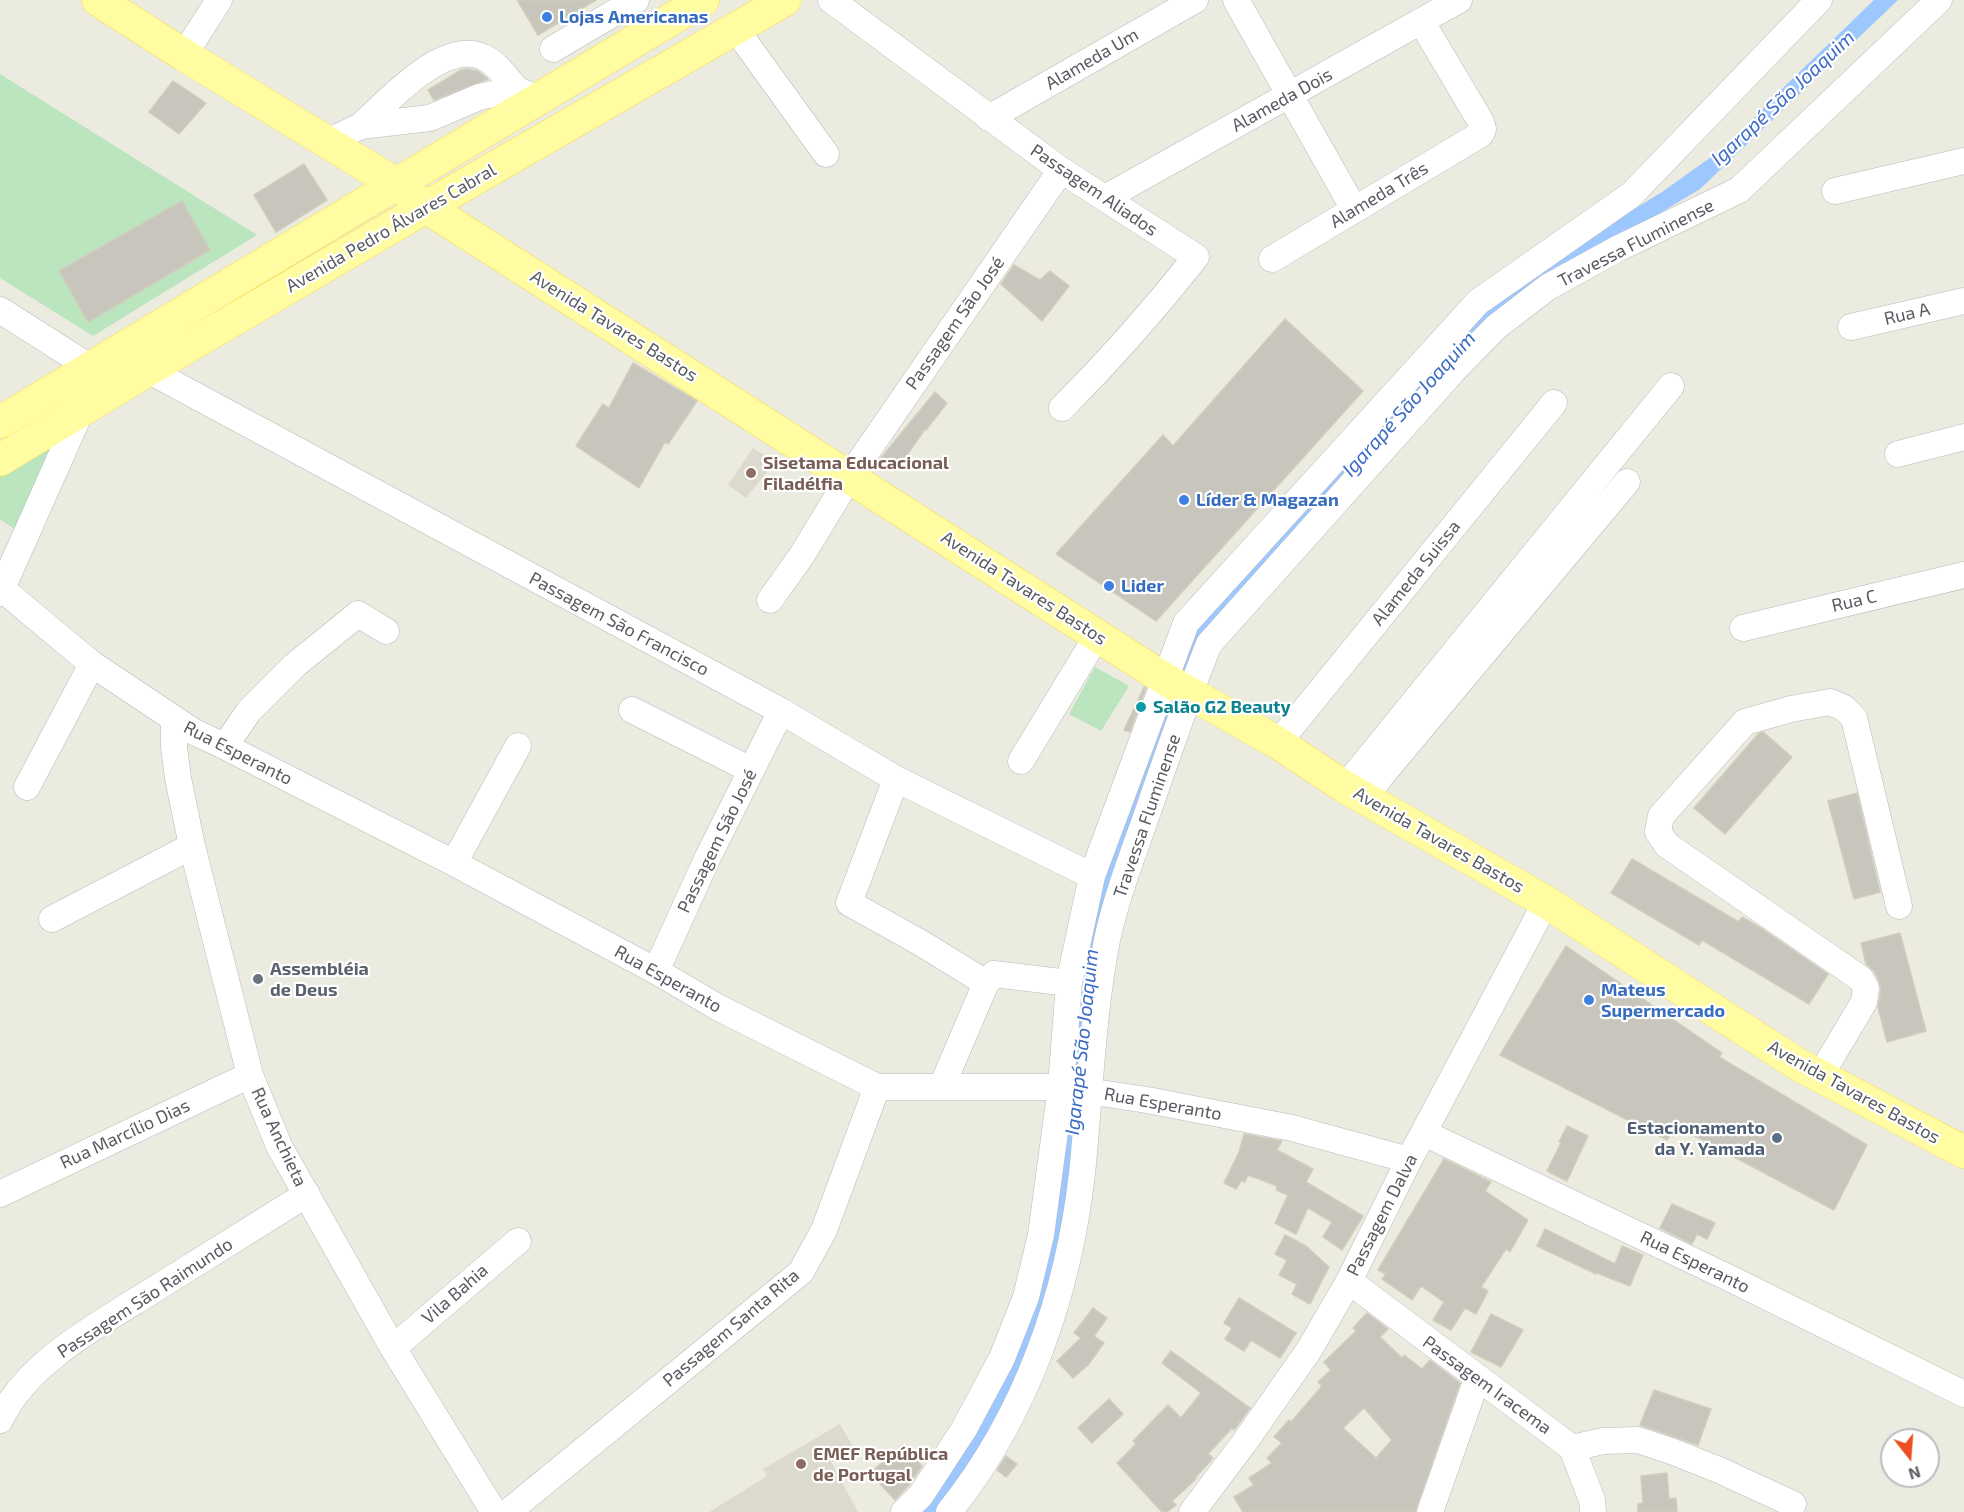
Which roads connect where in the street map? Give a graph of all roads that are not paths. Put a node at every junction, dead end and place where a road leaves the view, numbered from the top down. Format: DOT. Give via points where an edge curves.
graph roads {
  1 [pos="98,0"];
  2 [pos="219,0"];
  3 [pos="636,0"];
  4 [pos="703,0"];
  5 [pos="786,0"];
  6 [pos="831,0"];
  7 [pos="1195,0"];
  8 [pos="1236,0"];
  9 [pos="1819,0"];
  10 [pos="1939,0"];
  11 [pos="1452,2"];
  12 [pos="1421,21"];
  13 [pos="735,28"];
  14 [pos="553,49"];
  15 [pos="184,55"];
  16 [pos="527,94"];
  17 [pos="1291,95"];
  18 [pos="989,118"];
  19 [pos="361,126"];
  20 [pos="327,142"];
  21 [pos="826,154"];
  22 [pos="1964,162"];
  23 [pos="1061,170"];
  24 [pos="396,184"];
  25 [pos="1835,191"];
  26 [pos="1105,198"];
  27 [pos="426,207"];
  28 [pos="1354,209"];
  29 [pos="1272,259"];
  30 [pos="1964,301"];
  31 [pos="0,310"];
  32 [pos="1851,327"];
  33 [pos="92,368"];
  34 [pos="148,370"];
  35 [pos="1671,386"];
  36 [pos="1554,403"];
  37 [pos="1062,408"];
  38 [pos="80,413"];
  39 [pos="0,422"];
  40 [pos="1964,437"];
  41 [pos="1898,454"];
  42 [pos="0,460"];
  43 [pos="850,476"];
  44 [pos="1627,482"];
  45 [pos="1964,575"];
  46 [pos="1,591"];
  47 [pos="770,600"];
  48 [pos="1743,628"];
  49 [pos="386,631"];
  50 [pos="1097,636"];
  51 [pos="92,664"];
  52 [pos="1177,687"];
  53 [pos="632,710"];
  54 [pos="781,711"];
  55 [pos="174,719"];
  56 [pos="1278,743"];
  57 [pos="225,746"];
  58 [pos="518,746"];
  59 [pos="1021,761"];
  60 [pos="751,770"];
  61 [pos="896,779"];
  62 [pos="27,787"];
  63 [pos="1355,793"];
  64 [pos="192,846"];
  65 [pos="454,862"];
  66 [pos="1092,876"];
  67 [pos="1546,902"];
  68 [pos="1899,906"];
  69 [pos="52,919"];
  70 [pos="656,972"];
  71 [pos="986,983"];
  72 [pos="1069,983"];
  73 [pos="250,1075"];
  74 [pos="1820,1076"];
  75 [pos="942,1086"];
  76 [pos="877,1087"];
  77 [pos="1075,1089"];
  78 [pos="1424,1133"];
  79 [pos="1964,1152"];
  80 [pos="1409,1160"];
  81 [pos="0,1194"];
  82 [pos="306,1194"];
  83 [pos="518,1240"];
  84 [pos="1349,1281"];
  85 [pos="393,1348"];
  86 [pos="1477,1379"];
  87 [pos="1964,1394"];
  88 [pos="0,1420"];
  89 [pos="1572,1448"];
  90 [pos="1793,1504"];
  91 [pos="494,1512"];
  92 [pos="508,1512"];
  93 [pos="904,1512"];
  94 [pos="949,1512"];
  95 [pos="1192,1512"];
  96 [pos="1430,1512"];
  97 [pos="1593,1512"];
  1 -- 15 [label="main road, Avenida Tavares Bastos"];
  2 -- 15 [label="street"];
  3 -- 14 [label="street"];
  4 -- 16 [label="main road, Avenida Pedro Álvares Cabral"];
  5 -- 13 [label="main road, Avenida Pedro Álvares Cabral"];
  6 -- 18 [label="street, Passagem Aliados"];
  7 -- 18 [label="street, Alameda Um"];
  8 -- 17 [label="street"];
  9 -- 52 [label="street" via="1631,195 1478,302 1186,624"];
  10 -- 52 [label="street, Travessa Fluminense" via="1739,190 1558,282 1496,327 1209,644"];
  11 -- 12 [label="street, Alameda Dois"];
  12 -- 17 [label="street, Alameda Dois"];
  12 -- 28 [label="street, Alameda Três" via="1483,129 1481,134"];
  13 -- 21 [label="street"];
  13 -- 27 [label="main road, Avenida Pedro Álvares Cabral"];
  15 -- 20 [label="main road, Avenida Tavares Bastos"];
  16 -- 19 [label="street" via="479,97 430,118"];
  16 -- 19 [label="street" via="483,57 458,53 421,71"];
  16 -- 24 [label="main road, Avenida Pedro Álvares Cabral"];
  17 -- 26 [label="street, Alameda Dois"];
  17 -- 28 [label="street"];
  18 -- 23 [label="street, Passagem Aliados"];
  19 -- 20 [label="street"];
  20 -- 24 [label="main road, Avenida Tavares Bastos"];
  22 -- 25 [label="street"];
  23 -- 26 [label="street, Passagem Aliados"];
  23 -- 43 [label="street, Passagem São José"];
  24 -- 27 [label="main road, Avenida Tavares Bastos"];
  24 -- 33 [label="main road, Avenida Pedro Álvares Cabral"];
  26 -- 37 [label="street, Passagem Aliados" via="1196,257 1105,366"];
  27 -- 34 [label="main road, Avenida Pedro Álvares Cabral"];
  27 -- 43 [label="main road, Avenida Tavares Bastos"];
  28 -- 29 [label="street, Alameda Três"];
  30 -- 32 [label="street, Rua A"];
  31 -- 33 [label="street"];
  33 -- 39 [label="main road, Avenida Pedro Álvares Cabral"];
  34 -- 38 [label="main road, Avenida Pedro Álvares Cabral"];
  34 -- 54 [label="street, Passagem São Francisco"];
  35 -- 63 [label="street"];
  36 -- 56 [label="street, Alameda Suissa"];
  38 -- 42 [label="main road, Avenida Pedro Álvares Cabral"];
  38 -- 46 [label="street"];
  40 -- 41 [label="street"];
  43 -- 47 [label="street, Passagem São José"];
  43 -- 50 [label="main road, Avenida Tavares Bastos"];
  44 -- 63 [label="street" via="1381,776"];
  45 -- 48 [label="street, Rua C"];
  46 -- 51 [label="street, Rua Esperanto"];
  49 -- 57 [label="street" via="358,614 295,665 249,711"];
  50 -- 52 [label="main road, Avenida Tavares Bastos"];
  50 -- 59 [label="street"];
  51 -- 55 [label="street, Rua Esperanto"];
  51 -- 62 [label="street"];
  52 -- 56 [label="main road, Avenida Tavares Bastos"];
  52 -- 66 [label="street"];
  52 -- 77 [label="street, Travessa Fluminense" via="1108,938"];
  53 -- 60 [label="street"];
  54 -- 60 [label="street, Passagem São José"];
  54 -- 61 [label="street, Passagem São Francisco"];
  55 -- 57 [label="street, Rua Esperanto"];
  55 -- 64 [label="street, Rua Anchieta" via="174,747"];
  56 -- 63 [label="main road, Avenida Tavares Bastos"];
  57 -- 65 [label="street, Rua Esperanto"];
  58 -- 65 [label="street"];
  60 -- 70 [label="street, Passagem São José"];
  61 -- 66 [label="street, Passagem São Francisco"];
  61 -- 71 [label="street" via="849,903"];
  63 -- 67 [label="main road, Avenida Tavares Bastos"];
  64 -- 69 [label="street"];
  64 -- 73 [label="street, Rua Anchieta"];
  65 -- 70 [label="street, Rua Esperanto"];
  66 -- 72 [label="street"];
  67 -- 74 [label="main road, Avenida Tavares Bastos"];
  67 -- 78 [label="street, Passagem Dalva"];
  68 -- 74 [label="street" via="1854,718 1830,702 1744,722 1661,816 1658,832 1667,845 1861,979 1866,988 1863,1002"];
  70 -- 76 [label="street, Rua Esperanto"];
  71 -- 72 [label="street" via="994,974"];
  71 -- 75 [label="street"];
  72 -- 77 [label="street"];
  73 -- 81 [label="street, Rua Marcílio Dias"];
  73 -- 82 [label="street, Rua Anchieta" via="279,1146"];
  74 -- 79 [label="main road, Avenida Tavares Bastos"];
  75 -- 76 [label="street, Rua Esperanto"];
  75 -- 77 [label="street, Rua Esperanto"];
  76 -- 92 [label="street, Passagem Santa Rita" via="824,1230 801,1272"];
  77 -- 80 [label="street, Rua Esperanto" via="1293,1128"];
  77 -- 93 [label="street" via="1026,1297 1002,1358 964,1430 921,1495"];
  77 -- 94 [label="street, Travessa Fluminense" via="1081,1176 1066,1270 1027,1384 992,1449"];
  78 -- 80 [label="street, Passagem Dalva"];
  78 -- 87 [label="street, Rua Esperanto"];
  80 -- 84 [label="street, Passagem Dalva"];
  82 -- 85 [label="street, Rua Anchieta"];
  82 -- 88 [label="street, Passagem São Raimundo" via="72,1343 45,1363"];
  83 -- 85 [label="street, Vila Bahia"];
  84 -- 86 [label="street, Passagem Iracema"];
  84 -- 95 [label="street, Passagem Dalva" via="1309,1350"];
  85 -- 91 [label="street, Rua Anchieta"];
  86 -- 89 [label="street, Passagem Iracema"];
  86 -- 96 [label="street"];
  89 -- 90 [label="street" via="1603,1441 1638,1440 1719,1470"];
  89 -- 97 [label="street"];
}
